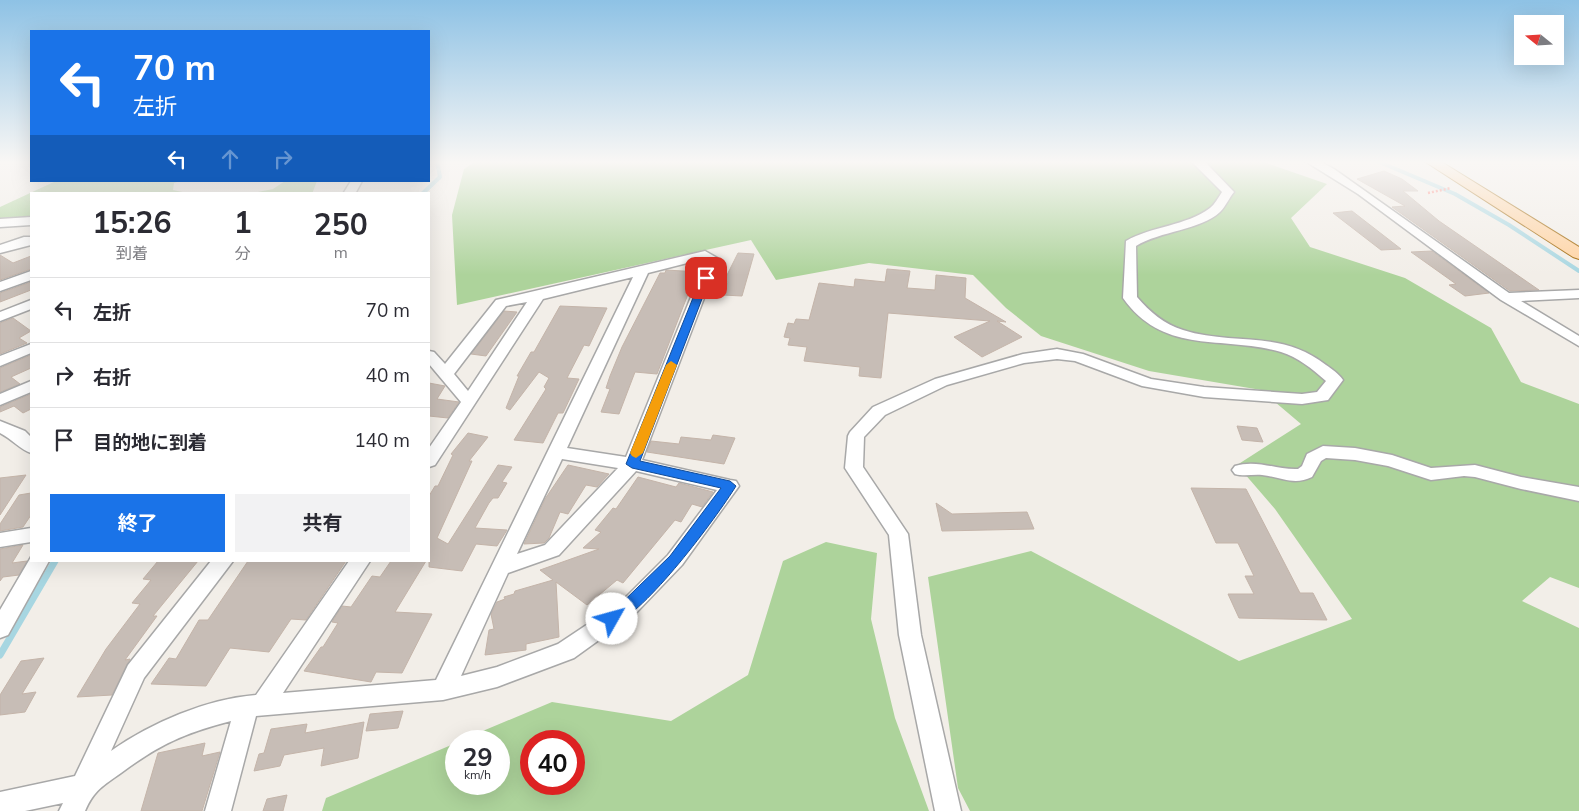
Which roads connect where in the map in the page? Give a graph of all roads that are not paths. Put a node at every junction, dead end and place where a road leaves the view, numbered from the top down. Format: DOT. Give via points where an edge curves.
graph roads {
  1 [pos="1223,199"];
  2 [pos="1371,199"];
  3 [pos="1491,199"];
  4 [pos="30,221"];
  5 [pos="0,223"];
  6 [pos="30,241"];
  7 [pos="0,249"];
  8 [pos="1579,254"];
  9 [pos="642,271"];
  10 [pos="30,274"];
  11 [pos="0,286"];
  12 [pos="1579,294"];
  13 [pos="538,296"];
  14 [pos="1506,297"];
  15 [pos="30,304"];
  16 [pos="0,317"];
  17 [pos="1579,342"];
  18 [pos="30,348"];
  19 [pos="430,356"];
  20 [pos="0,361"];
  21 [pos="446,374"];
  22 [pos="30,386"];
  23 [pos="0,400"];
  24 [pos="469,402"];
  25 [pos="0,427"];
  26 [pos="30,446"];
  27 [pos="556,452"];
  28 [pos="430,460"];
  29 [pos="632,464"];
  30 [pos="1241,470"];
  31 [pos="1579,494"];
  32 [pos="30,535"];
  33 [pos="0,540"];
  34 [pos="38,562"];
  35 [pos="222,562"];
  36 [pos="359,562"];
  37 [pos="501,568"];
  38 [pos="0,629"];
  39 [pos="443,690"];
  40 [pos="255,706"];
  41 [pos="83,786"];
  42 [pos="0,804"];
  43 [pos="72,811"];
  44 [pos="218,811"];
  45 [pos="948,811"];
  1 -- 45 [label="street" via="1216,210 1183,224 1144,234 1130,244 1130,298 1149,318 1171,330 1198,338 1253,341 1286,348 1311,359 1335,380 1322,396 1302,399 1264,397 1148,383 1078,357 1057,354 941,382 879,411 856,436 854,468 898,534 910,635"];
  2 -- 14 [label="street"];
  3 -- 8 [label="main road"];
  4 -- 5 [label="street"];
  6 -- 7 [label="street"];
  9 -- 13 [label="street"];
  9 -- 27 [label="street"];
  9 -- 29 [label="street" via="705,256 713,260"];
  10 -- 11 [label="street"];
  12 -- 14 [label="street"];
  13 -- 21 [label="street" via="501,303"];
  13 -- 24 [label="street"];
  14 -- 17 [label="street"];
  15 -- 16 [label="street"];
  18 -- 20 [label="street"];
  19 -- 21 [label="street"];
  21 -- 24 [label="street"];
  22 -- 23 [label="street"];
  24 -- 28 [label="street"];
  25 -- 26 [label="street" via="19,435"];
  27 -- 29 [label="street"];
  27 -- 37 [label="street"];
  29 -- 37 [label="street" via="552,550"];
  29 -- 39 [label="street" via="730,486 675,560 628,608 566,651 497,677"];
  30 -- 31 [label="street" via="1262,469 1299,476 1312,468 1313,458 1323,452 1355,454 1392,461 1431,474 1475,471"];
  32 -- 33 [label="street"];
  34 -- 38 [label="street"];
  35 -- 41 [label="street" via="136,672"];
  36 -- 40 [label="street"];
  37 -- 39 [label="street"];
  39 -- 40 [label="street"];
  40 -- 41 [label="street" via="190,721 144,742"];
  40 -- 44 [label="street"];
  41 -- 42 [label="street"];
  41 -- 43 [label="street"];
}
